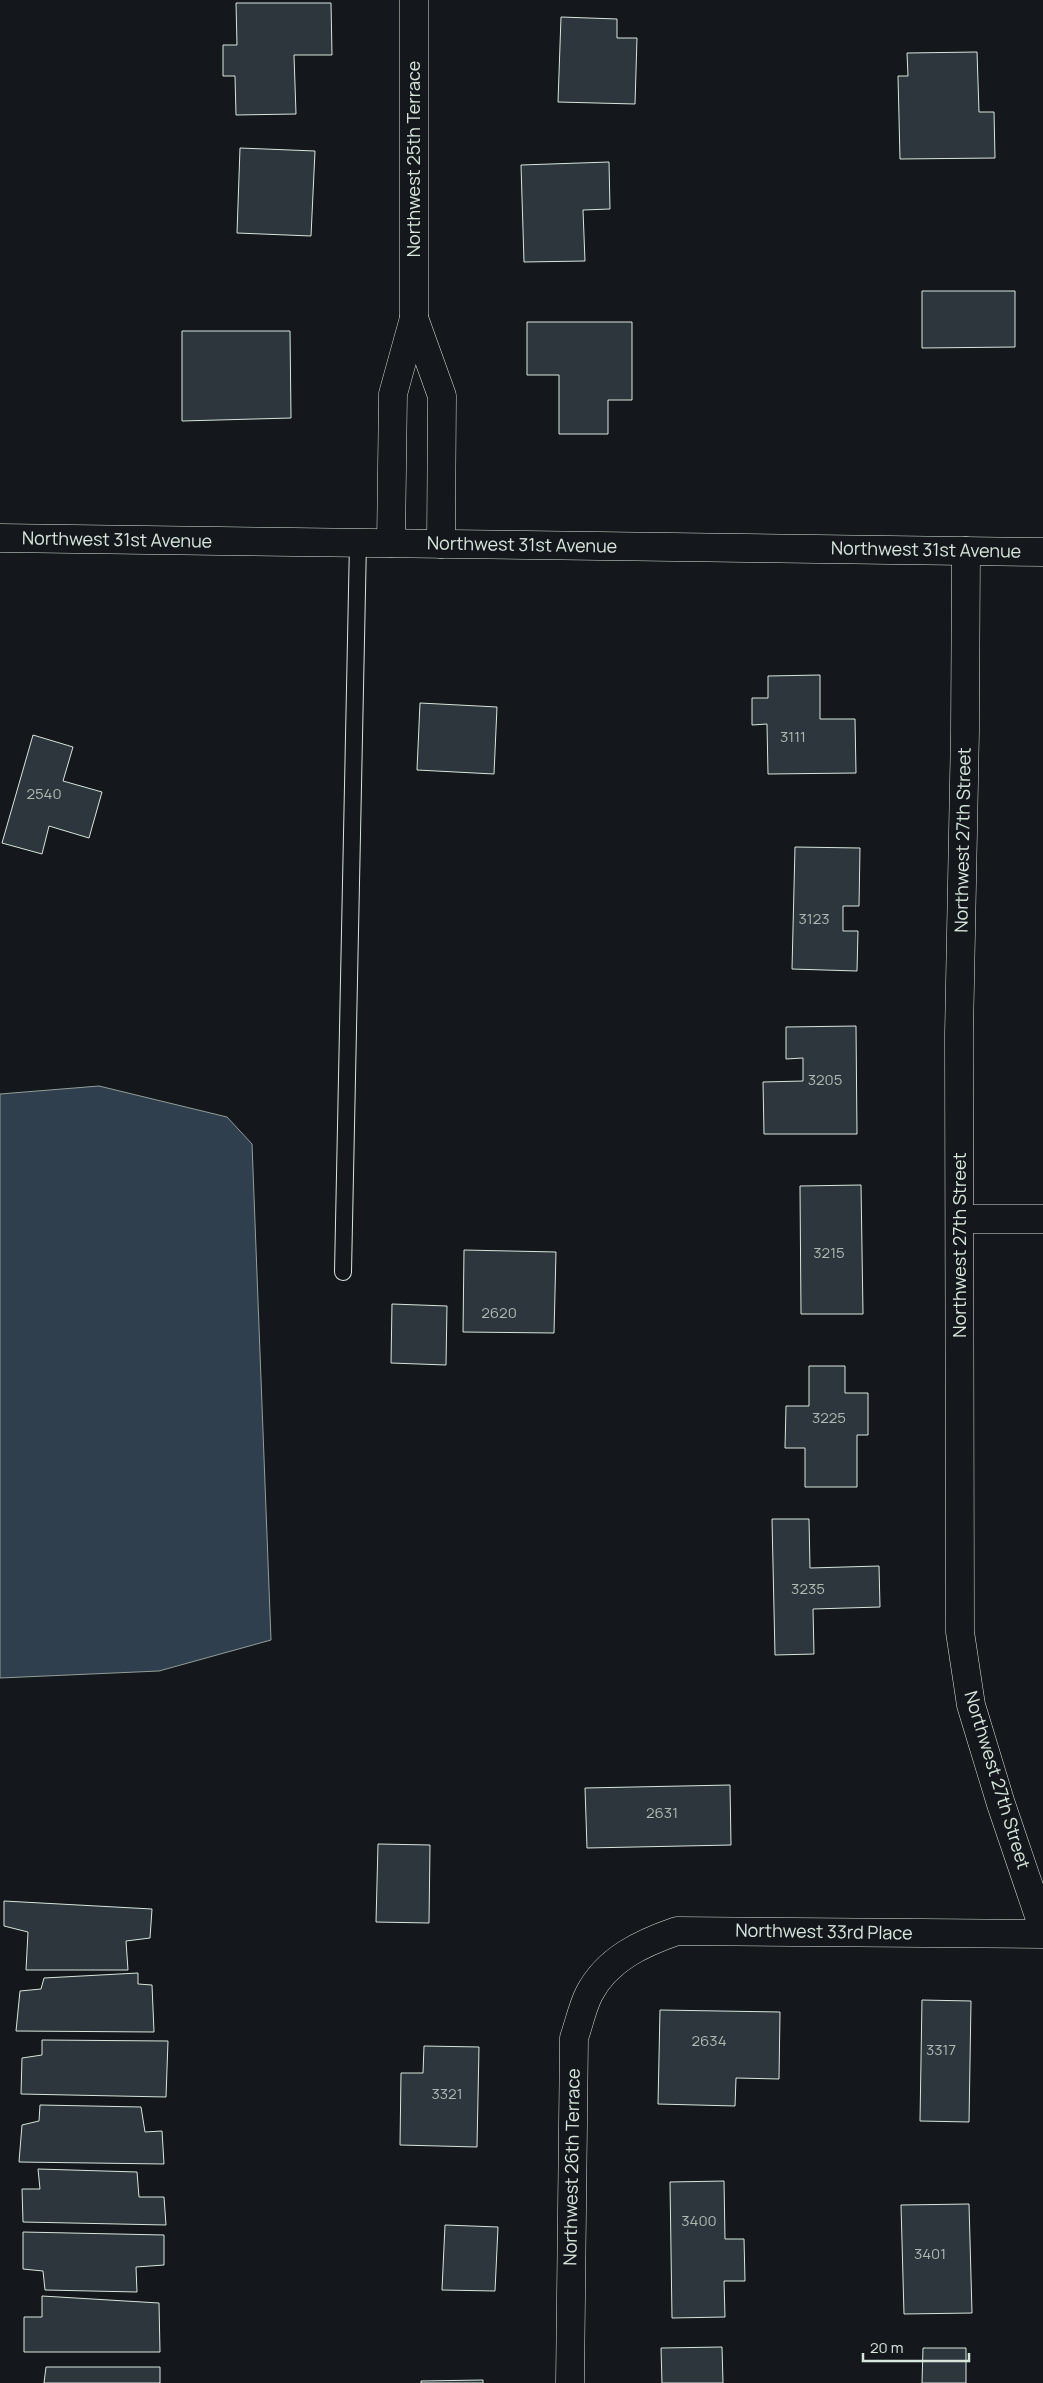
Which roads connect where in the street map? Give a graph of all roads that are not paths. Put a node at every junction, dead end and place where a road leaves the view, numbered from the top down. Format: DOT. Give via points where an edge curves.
graph roads {
  1 [pos="414,0"];
  2 [pos="414,318"];
  3 [pos="0,538"];
  4 [pos="358,542"];
  5 [pos="391,543"];
  6 [pos="441,544"];
  7 [pos="966,551"];
  8 [pos="1043,552"];
  9 [pos="961,1219"];
  10 [pos="1043,1220"];
  11 [pos="343,1272"];
  12 [pos="1043,1928"];
  13 [pos="1043,1934"];
  14 [pos="613,1962"];
  15 [pos="570,2383"];
  1 -- 2 [label="street, Northwest 25th Terrace"];
  2 -- 5 [label="street, Northwest 25th Terrace" via="393,394"];
  2 -- 6 [label="street, Northwest 25th Terrace" via="442,396"];
  3 -- 4 [label="street, Northwest 31st Avenue"];
  4 -- 5 [label="street, Northwest 31st Avenue"];
  4 -- 11 [label="lane"];
  5 -- 6 [label="street, Northwest 31st Avenue"];
  6 -- 7 [label="street, Northwest 31st Avenue"];
  7 -- 8 [label="street, Northwest 31st Avenue"];
  7 -- 9 [label="street, Northwest 27th Street" via="959,1034"];
  9 -- 10 [label="street"];
  9 -- 12 [label="street, Northwest 27th Street" via="960,1632 971,1705 1000,1804"];
  13 -- 14 [label="street, Northwest 33rd Place" via="677,1931 645,1942"];
  14 -- 15 [label="street, Northwest 26th Terrace" via="589,1994 574,2038"];
}
